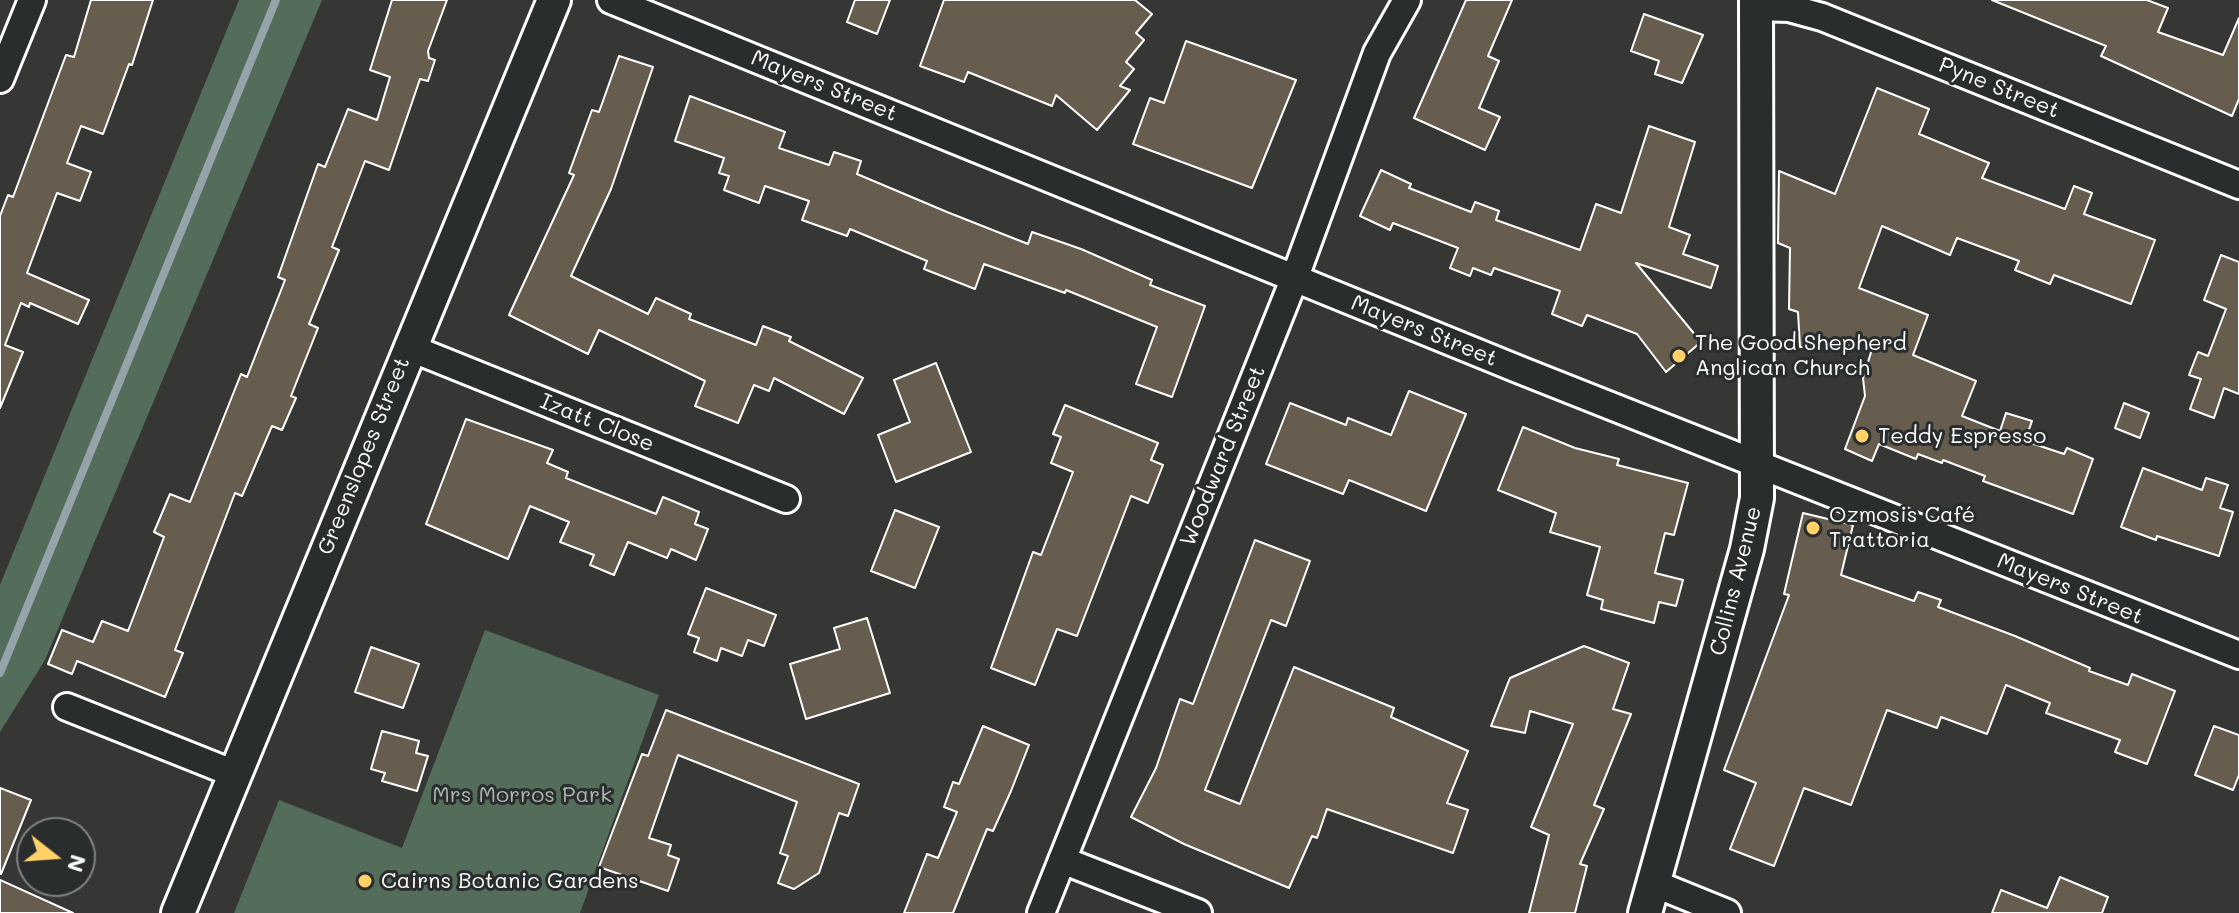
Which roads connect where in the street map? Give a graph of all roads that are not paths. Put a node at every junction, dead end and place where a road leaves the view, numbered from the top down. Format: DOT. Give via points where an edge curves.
graph roads {
  1 [pos="32,0"];
  2 [pos="554,0"];
  3 [pos="611,0"];
  4 [pos="1407,0"];
  5 [pos="1756,3"];
  6 [pos="0,79"];
  7 [pos="2239,185"];
  8 [pos="1295,277"];
  9 [pos="408,347"];
  10 [pos="1759,465"];
  11 [pos="786,499"];
  12 [pos="2239,655"];
  13 [pos="67,707"];
  14 [pos="235,774"];
  15 [pos="1062,860"];
  16 [pos="1649,898"];
  17 [pos="178,913"];
  18 [pos="1041,913"];
  19 [pos="1198,913"];
  20 [pos="1727,913"];
  1 -- 6 [label="street"];
  2 -- 9 [label="street, Greenslopes Street"];
  3 -- 8 [label="street, Mayers Street"];
  4 -- 8 [label="street, Woodward Street" via="1377,53"];
  5 -- 7 [label="street, Pyne Street" via="1822,17"];
  5 -- 10 [label="street, Collins Avenue"];
  8 -- 10 [label="street, Mayers Street"];
  8 -- 15 [label="street, Woodward Street"];
  9 -- 11 [label="street, Izatt Close"];
  9 -- 14 [label="street, Greenslopes Street"];
  10 -- 12 [label="street, Mayers Street"];
  10 -- 16 [label="street, Collins Avenue" via="1747,549"];
  13 -- 14 [label="street"];
  14 -- 17 [label="street, Greenslopes Street"];
  15 -- 18 [label="street, Woodward Street"];
  15 -- 19 [label="street"];
  16 -- 20 [label="street"];
}
